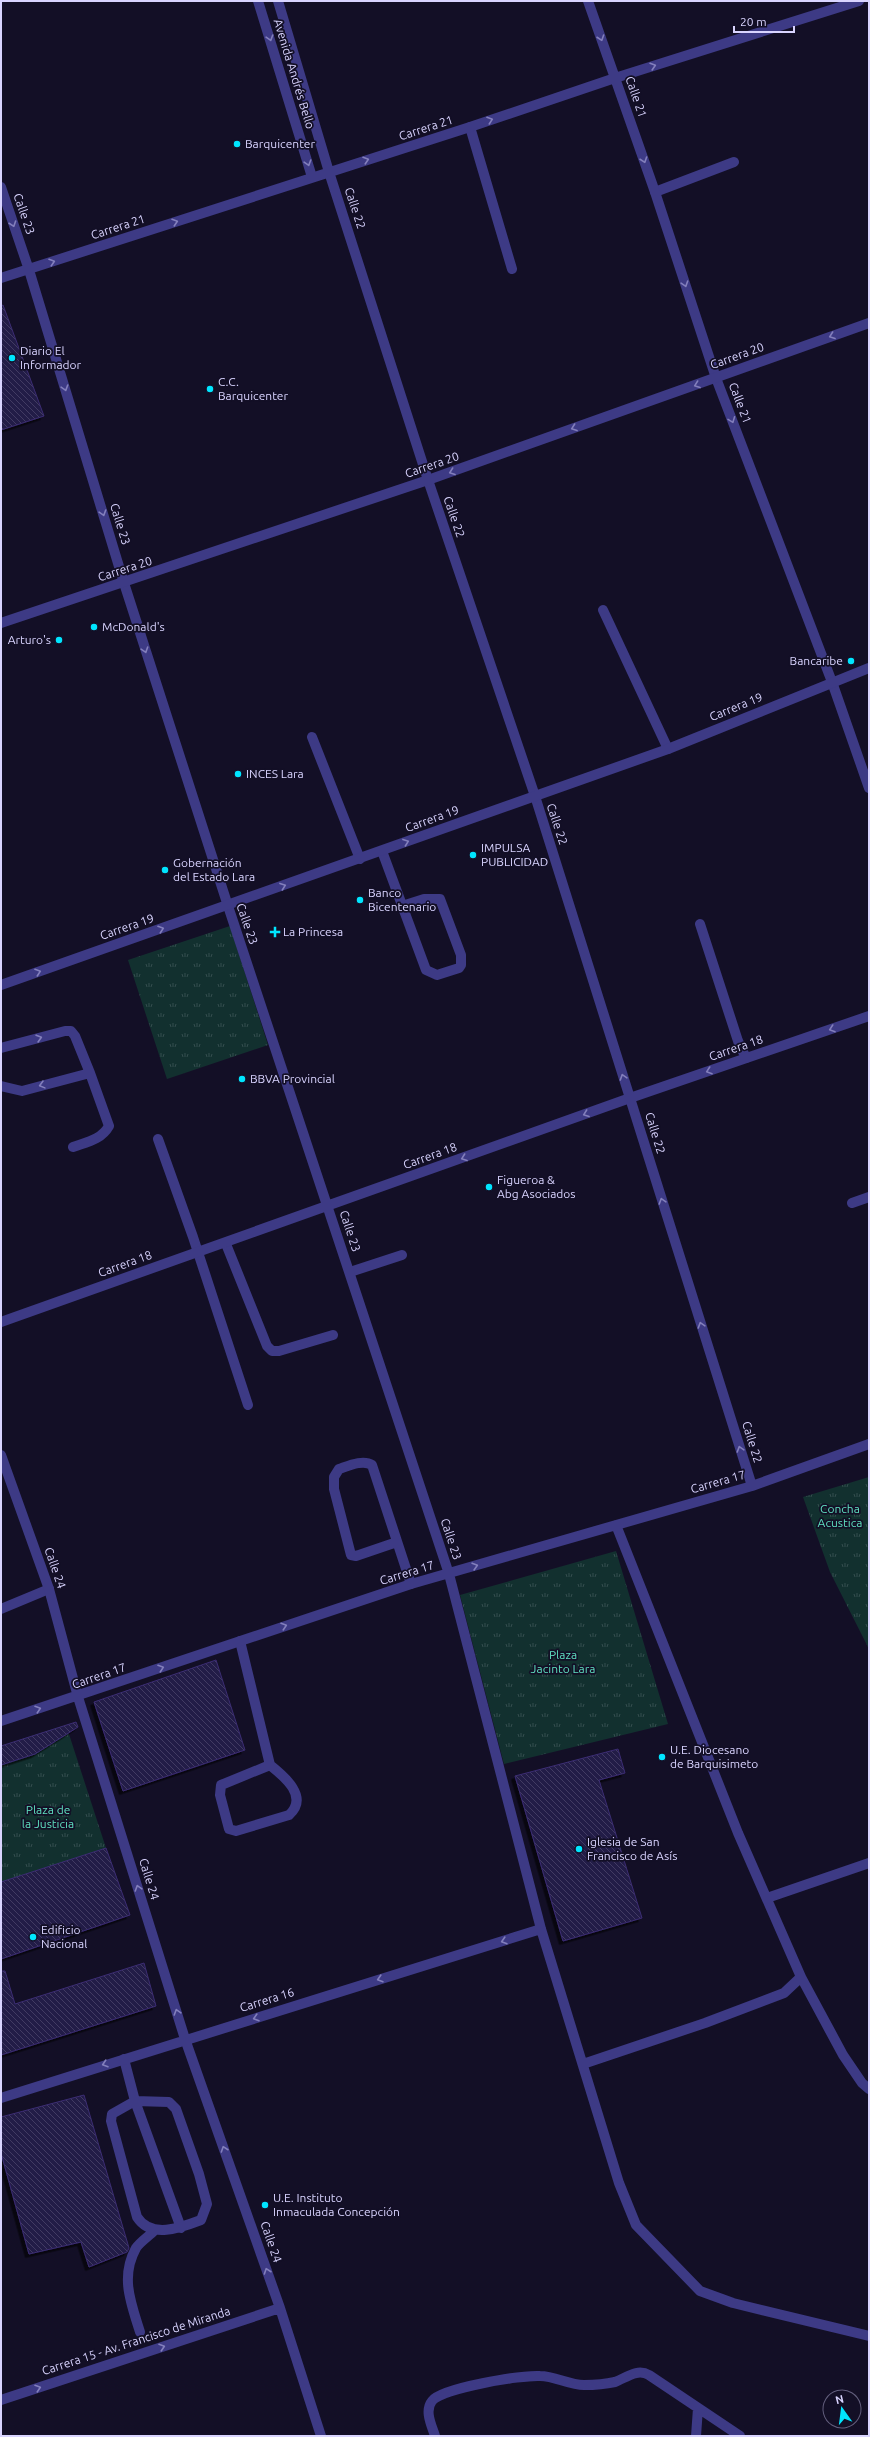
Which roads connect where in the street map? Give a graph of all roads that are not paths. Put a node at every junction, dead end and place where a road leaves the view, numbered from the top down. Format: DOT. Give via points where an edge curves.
graph roads {
  1 [pos="258,1"];
  2 [pos="278,1"];
  3 [pos="588,1"];
  4 [pos="859,1"];
  5 [pos="615,78"];
  6 [pos="470,127"];
  7 [pos="734,162"];
  8 [pos="329,172"];
  9 [pos="312,177"];
  10 [pos="1,187"];
  11 [pos="655,192"];
  12 [pos="512,269"];
  13 [pos="29,270"];
  14 [pos="1,278"];
  15 [pos="869,323"];
  16 [pos="716,378"];
  17 [pos="428,480"];
  18 [pos="124,583"];
  19 [pos="603,610"];
  20 [pos="1,623"];
  21 [pos="869,668"];
  22 [pos="832,682"];
  23 [pos="312,736"];
  24 [pos="668,749"];
  25 [pos="869,788"];
  26 [pos="534,796"];
  27 [pos="382,851"];
  28 [pos="360,859"];
  29 [pos="228,906"];
  30 [pos="402,906"];
  31 [pos="700,924"];
  32 [pos="1,985"];
  33 [pos="869,1016"];
  34 [pos="1,1048"];
  35 [pos="746,1058"];
  36 [pos="90,1073"];
  37 [pos="1,1086"];
  38 [pos="630,1098"];
  39 [pos="158,1139"];
  40 [pos="73,1147"];
  41 [pos="869,1197"];
  42 [pos="852,1203"];
  43 [pos="328,1206"];
  44 [pos="226,1244"];
  45 [pos="198,1252"];
  46 [pos="402,1255"];
  47 [pos="350,1272"];
  48 [pos="1,1322"];
  49 [pos="333,1335"];
  50 [pos="248,1406"];
  51 [pos="869,1444"];
  52 [pos="1,1454"];
  53 [pos="752,1486"];
  54 [pos="616,1525"];
  55 [pos="397,1542"];
  56 [pos="449,1574"];
  57 [pos="411,1584"];
  58 [pos="49,1589"];
  59 [pos="1,1609"];
  60 [pos="240,1641"];
  61 [pos="78,1697"];
  62 [pos="1,1721"];
  63 [pos="270,1766"];
  64 [pos="869,1863"];
  65 [pos="767,1898"];
  66 [pos="542,1929"];
  67 [pos="801,1977"];
  68 [pos="185,2040"];
  69 [pos="124,2058"];
  70 [pos="583,2064"];
  71 [pos="867,2084"];
  72 [pos="1,2098"];
  73 [pos="135,2101"];
  74 [pos="181,2228"];
  75 [pos="154,2231"];
  76 [pos="280,2308"];
  77 [pos="140,2332"];
  78 [pos="869,2336"];
  79 [pos="1,2400"];
  80 [pos="698,2408"];
  81 [pos="321,2436"];
  82 [pos="436,2436"];
  83 [pos="696,2436"];
  84 [pos="740,2436"];
  1 -- 9 [label="street, Avenida Andrés Bello, one-way"];
  2 -- 8 [label="street, Avenida Andrés Bello"];
  3 -- 5 [label="street, Calle 21, one-way"];
  5 -- 4 [label="street, Carrera 21, one-way"];
  6 -- 5 [label="street, Carrera 21, one-way"];
  5 -- 11 [label="street, Calle 21, one-way"];
  8 -- 6 [label="street, Carrera 21, one-way"];
  6 -- 12 [label="street"];
  7 -- 11 [label="street"];
  8 -- 9 [label="street, Carrera 21"];
  8 -- 17 [label="street, Calle 22"];
  13 -- 9 [label="street, Carrera 21, one-way"];
  10 -- 13 [label="street, Calle 23, one-way"];
  11 -- 16 [label="street, Calle 21, one-way"];
  13 -- 14 [label="street, Carrera 21"];
  13 -- 18 [label="street, Calle 23, one-way"];
  15 -- 16 [label="street, Carrera 20, one-way"];
  16 -- 17 [label="street, Carrera 20, one-way"];
  16 -- 22 [label="street, Calle 21, one-way"];
  17 -- 18 [label="street, Carrera 20"];
  17 -- 26 [label="street, Calle 22"];
  18 -- 20 [label="street, Carrera 20"];
  18 -- 29 [label="street, Calle 23, one-way"];
  19 -- 24 [label="street"];
  21 -- 22 [label="street, Carrera 19"];
  22 -- 24 [label="street, Carrera 19"];
  22 -- 25 [label="street, Calle 21"];
  23 -- 28 [label="street"];
  24 -- 26 [label="street, Carrera 19"];
  27 -- 26 [label="street, Carrera 19, one-way"];
  38 -- 26 [label="street, Calle 22, one-way"];
  27 -- 28 [label="street, Carrera 19"];
  27 -- 30 [label="street"];
  29 -- 28 [label="street, Carrera 19, one-way"];
  32 -- 29 [label="street, Carrera 19, one-way"];
  29 -- 43 [label="street, Calle 23"];
  30 -- 30 [label="street" via="426,970 437,975 459,968 461,955 440,899 424,899"];
  31 -- 35 [label="street" via="738,1041"];
  33 -- 35 [label="street, Carrera 18, one-way"];
  34 -- 36 [label="street, one-way" via="65,1030 71,1031"];
  35 -- 38 [label="street, Carrera 18, one-way"];
  36 -- 37 [label="street, one-way" via="22,1091"];
  36 -- 40 [label="street" via="109,1126 105,1133 96,1139"];
  38 -- 43 [label="street, Carrera 18, one-way"];
  53 -- 38 [label="street, Calle 22, one-way"];
  39 -- 45 [label="street"];
  41 -- 42 [label="street"];
  43 -- 44 [label="street, Carrera 18"];
  43 -- 47 [label="street, Calle 23"];
  44 -- 45 [label="street, Carrera 18"];
  44 -- 49 [label="street" via="267,1346 279,1351"];
  45 -- 48 [label="street, Carrera 18"];
  45 -- 50 [label="street"];
  46 -- 47 [label="street"];
  47 -- 56 [label="street, Calle 23"];
  51 -- 53 [label="street, Carrera 17"];
  52 -- 58 [label="street, Calle 24"];
  53 -- 54 [label="street, Carrera 17"];
  56 -- 54 [label="street, Carrera 17, one-way"];
  54 -- 65 [label="street" via="738,1833"];
  55 -- 55 [label="street" via="372,1465 368,1462 356,1463 339,1469 334,1477 334,1489 351,1555 356,1556"];
  55 -- 57 [label="street"];
  56 -- 57 [label="street, Carrera 17"];
  56 -- 66 [label="street, Calle 23"];
  60 -- 57 [label="street, Carrera 17, one-way"];
  58 -- 59 [label="street"];
  58 -- 61 [label="street, Calle 24"];
  61 -- 60 [label="street, Carrera 17, one-way"];
  60 -- 63 [label="street"];
  62 -- 61 [label="street, Carrera 17, one-way"];
  68 -- 61 [label="street, Calle 24, one-way"];
  63 -- 63 [label="street" via="222,1785 220,1795 229,1829 236,1831 290,1815 296,1809 294,1788 286,1777"];
  64 -- 65 [label="street"];
  65 -- 67 [label="street"];
  66 -- 68 [label="street, Carrera 16, one-way"];
  66 -- 70 [label="street, Calle 23"];
  67 -- 70 [label="street" via="784,1992 705,2023"];
  67 -- 71 [label="street" via="844,2055"];
  68 -- 69 [label="street, Carrera 16"];
  76 -- 68 [label="street, Calle 24, one-way"];
  69 -- 72 [label="street, Carrera 16, one-way"];
  69 -- 73 [label="street"];
  70 -- 78 [label="street, Calle 23" via="619,2183 636,2225 700,2291 734,2303"];
  73 -- 74 [label="street"];
  73 -- 74 [label="street" via="169,2102 176,2109 182,2125 207,2204 201,2220"];
  73 -- 75 [label="street" via="112,2114 110,2121 133,2207 142,2225"];
  74 -- 75 [label="street"];
  75 -- 77 [label="street" via="137,2247 127,2273 128,2295"];
  79 -- 76 [label="street, Carrera 15 - Av. Francisco de Miranda, one-way"];
  76 -- 81 [label="street, Calle 24"];
  80 -- 82 [label="street" via="644,2372 615,2382 584,2385 533,2376 497,2380 437,2397 429,2408 429,2417"];
  80 -- 83 [label="street"];
  80 -- 84 [label="street"];
}
